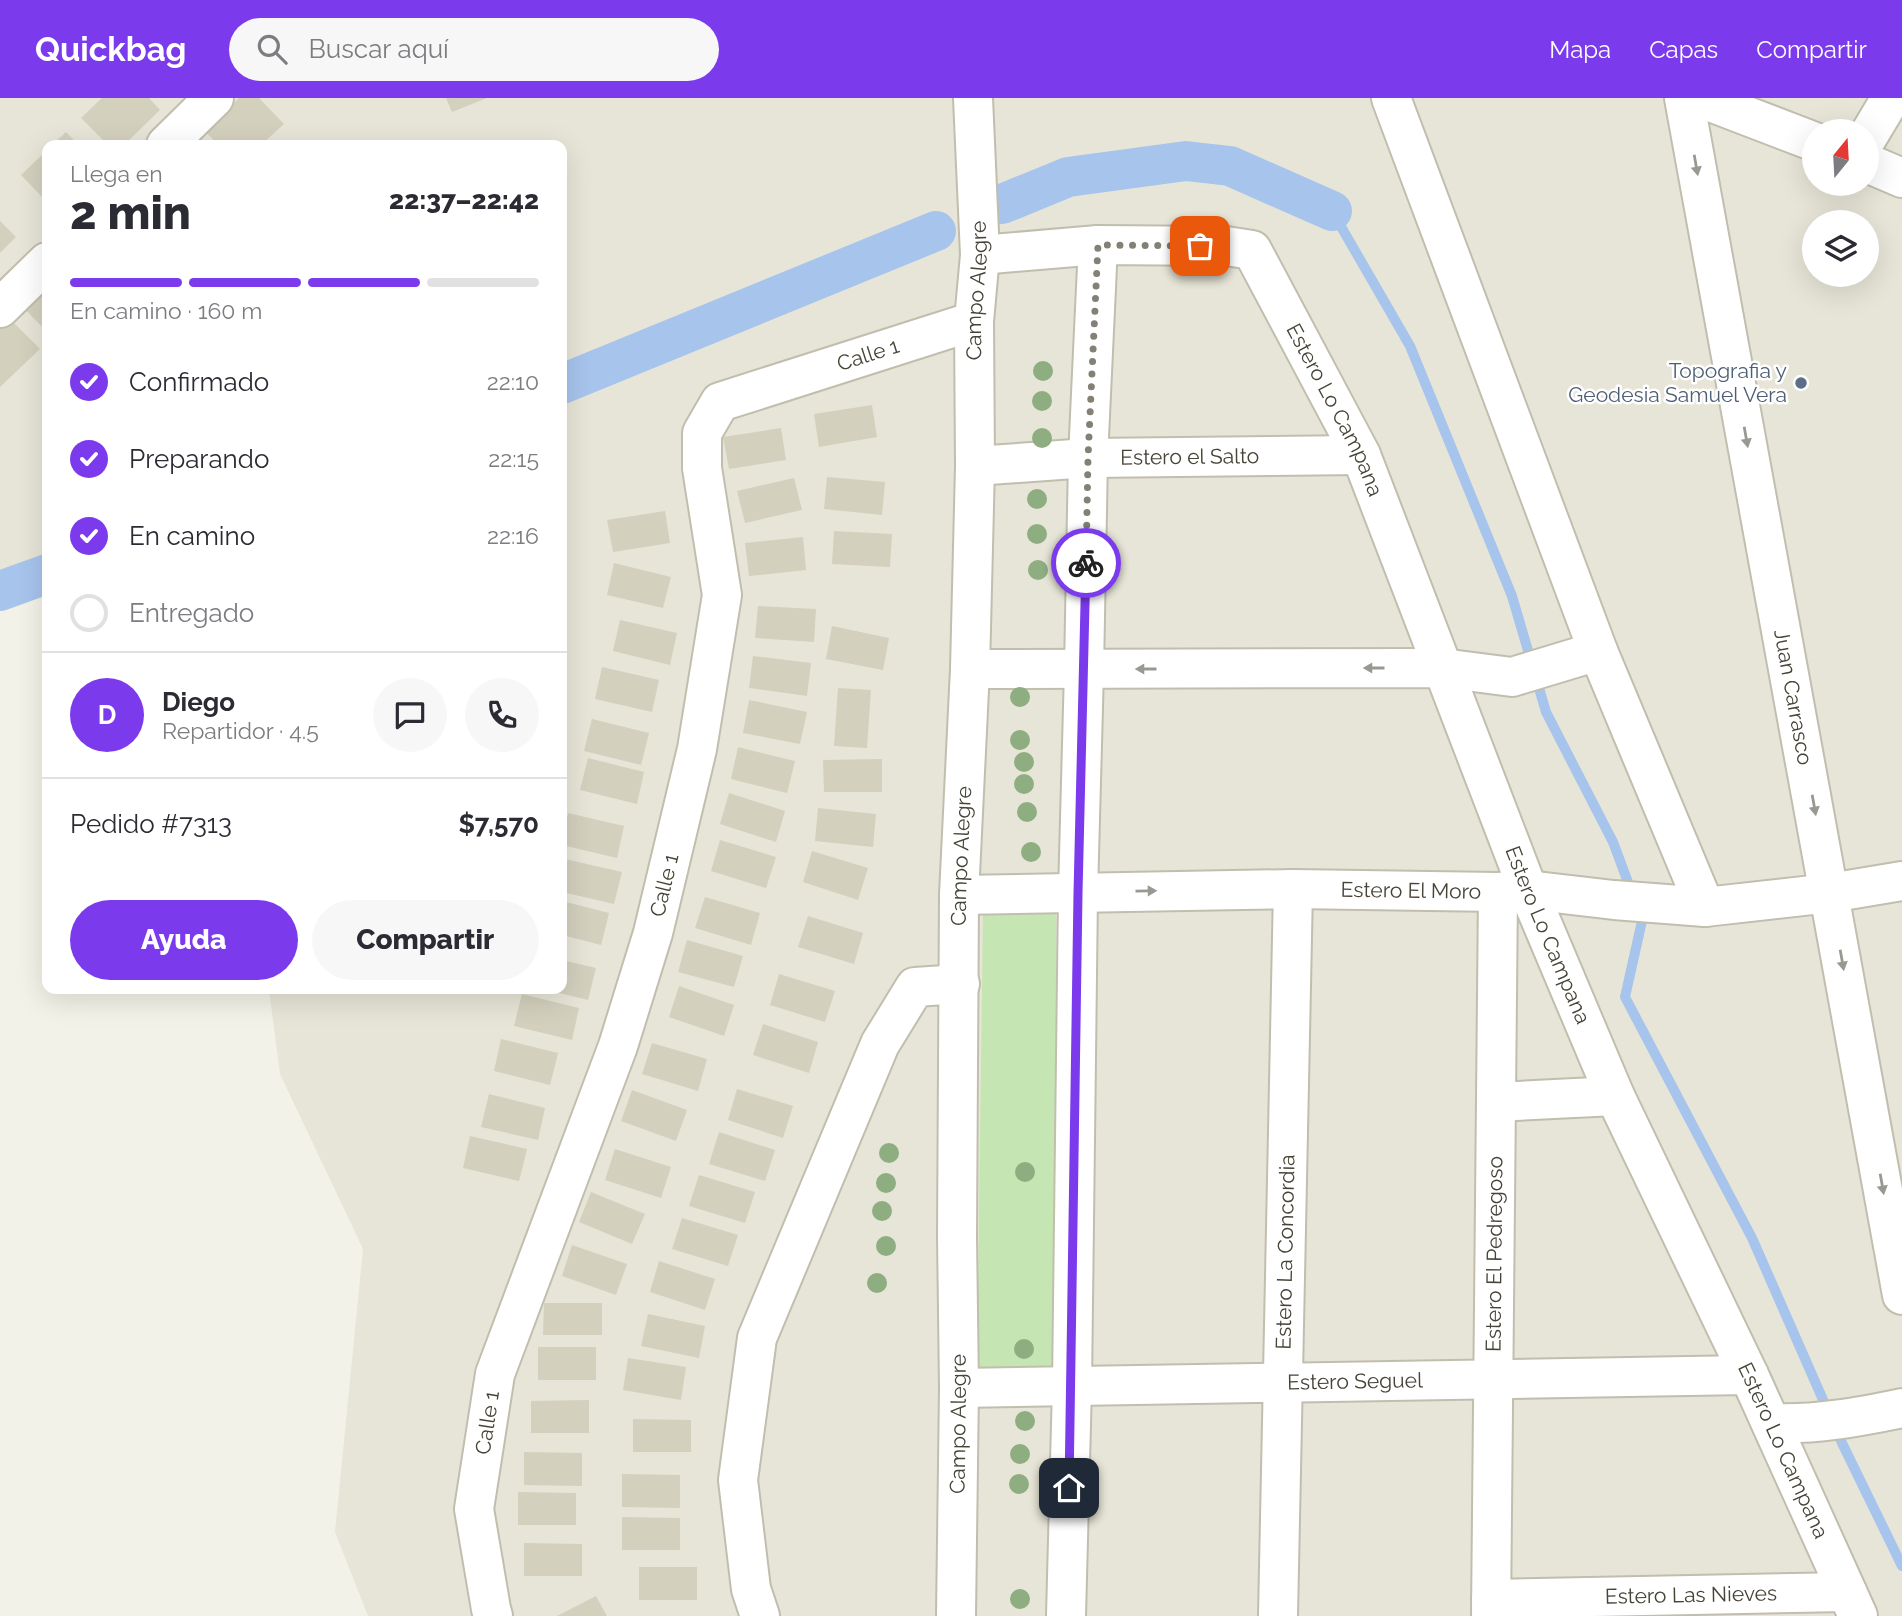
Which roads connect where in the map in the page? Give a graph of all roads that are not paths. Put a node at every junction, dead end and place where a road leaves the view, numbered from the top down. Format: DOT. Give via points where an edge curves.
graph roads {
  1 [pos="214,98"];
  2 [pos="973,98"];
  3 [pos="1391,98"];
  4 [pos="1684,98"];
  5 [pos="1700,98"];
  6 [pos="1891,98"];
  7 [pos="1878,119"];
  8 [pos="1802,137"];
  9 [pos="171,140"];
  10 [pos="1880,168"];
  11 [pos="1902,177"];
  12 [pos="1098,245"];
  13 [pos="980,255"];
  14 [pos="42,266"];
  15 [pos="0,308"];
  16 [pos="974,321"];
  17 [pos="1362,455"];
  18 [pos="1088,458"];
  19 [pos="975,466"];
  20 [pos="1598,651"];
  21 [pos="1442,668"];
  22 [pos="970,669"];
  23 [pos="1084,670"];
  24 [pos="1902,881"];
  25 [pos="1293,889"];
  26 [pos="1513,891"];
  27 [pos="1078,893"];
  28 [pos="1830,893"];
  29 [pos="959,895"];
  30 [pos="1689,905"];
  31 [pos="960,984"];
  32 [pos="1615,1096"];
  33 [pos="1496,1102"];
  34 [pos="1902,1295"];
  35 [pos="1749,1375"];
  36 [pos="1493,1379"];
  37 [pos="1282,1383"];
  38 [pos="1072,1386"];
  39 [pos="959,1388"];
  40 [pos="1902,1408"];
  41 [pos="1783,1424"];
  42 [pos="1852,1604"];
  43 [pos="1491,1608"];
  44 [pos="493,1616"];
  45 [pos="760,1616"];
  46 [pos="956,1616"];
  47 [pos="1066,1616"];
  48 [pos="1278,1616"];
  1 -- 9 [label="street"];
  2 -- 13 [label="street, Campo Alegre"];
  3 -- 20 [label="street"];
  4 -- 28 [label="street, Juan Carrasco, one-way"];
  5 -- 8 [label="street"];
  6 -- 7 [label="street"];
  10 -- 11 [label="street"];
  12 -- 13 [label="street"];
  12 -- 17 [label="street, Estero Lo Campana" via="1252,250"];
  12 -- 18 [label="street"];
  13 -- 16 [label="street, Campo Alegre"];
  14 -- 15 [label="street"];
  16 -- 19 [label="street, Campo Alegre"];
  16 -- 44 [label="street, Calle 1" via="720,402 702,433 702,468 722,595 697,749 653,933 618,1046 495,1374 474,1509"];
  17 -- 18 [label="street, Estero el Salto"];
  17 -- 21 [label="street, Estero Lo Campana"];
  18 -- 19 [label="street, Estero el Salto"];
  18 -- 23 [label="street"];
  19 -- 22 [label="street, Campo Alegre"];
  20 -- 21 [label="street" via="1511,677"];
  20 -- 30 [label="street"];
  21 -- 23 [label="street, one-way"];
  21 -- 26 [label="street, Estero Lo Campana"];
  22 -- 23 [label="street"];
  22 -- 29 [label="street, Campo Alegre"];
  23 -- 27 [label="street"];
  24 -- 28 [label="street, Estero El Moro"];
  25 -- 26 [label="street, Estero El Moro"];
  27 -- 25 [label="street, Estero El Moro, one-way"];
  25 -- 37 [label="street, Estero La Concordia"];
  26 -- 30 [label="street, Estero El Moro"];
  26 -- 32 [label="street, Estero Lo Campana"];
  26 -- 33 [label="street, Estero El Pedregoso"];
  27 -- 29 [label="street, Estero El Moro"];
  27 -- 38 [label="street"];
  28 -- 30 [label="street, Estero El Moro"];
  28 -- 34 [label="street, Juan Carrasco, one-way"];
  29 -- 31 [label="street, Campo Alegre"];
  31 -- 39 [label="street, Campo Alegre"];
  31 -- 45 [label="street" via="915,987 880,1044 757,1338 738,1480 751,1589"];
  32 -- 33 [label="street"];
  32 -- 35 [label="street, Estero Lo Campana"];
  33 -- 36 [label="street, Estero El Pedregoso"];
  35 -- 36 [label="street, Estero Seguel"];
  35 -- 41 [label="street, Estero Lo Campana"];
  36 -- 37 [label="street, Estero Seguel"];
  36 -- 43 [label="street, Estero El Pedregoso"];
  37 -- 38 [label="street, Estero Seguel"];
  37 -- 48 [label="street, Estero La Concordia"];
  38 -- 39 [label="street, Estero Seguel"];
  38 -- 47 [label="street"];
  39 -- 46 [label="street, Campo Alegre"];
  40 -- 41 [label="street" via="1854,1418"];
  41 -- 42 [label="street, Estero Lo Campana"];
  42 -- 43 [label="street, Estero Las Nieves"];
}
